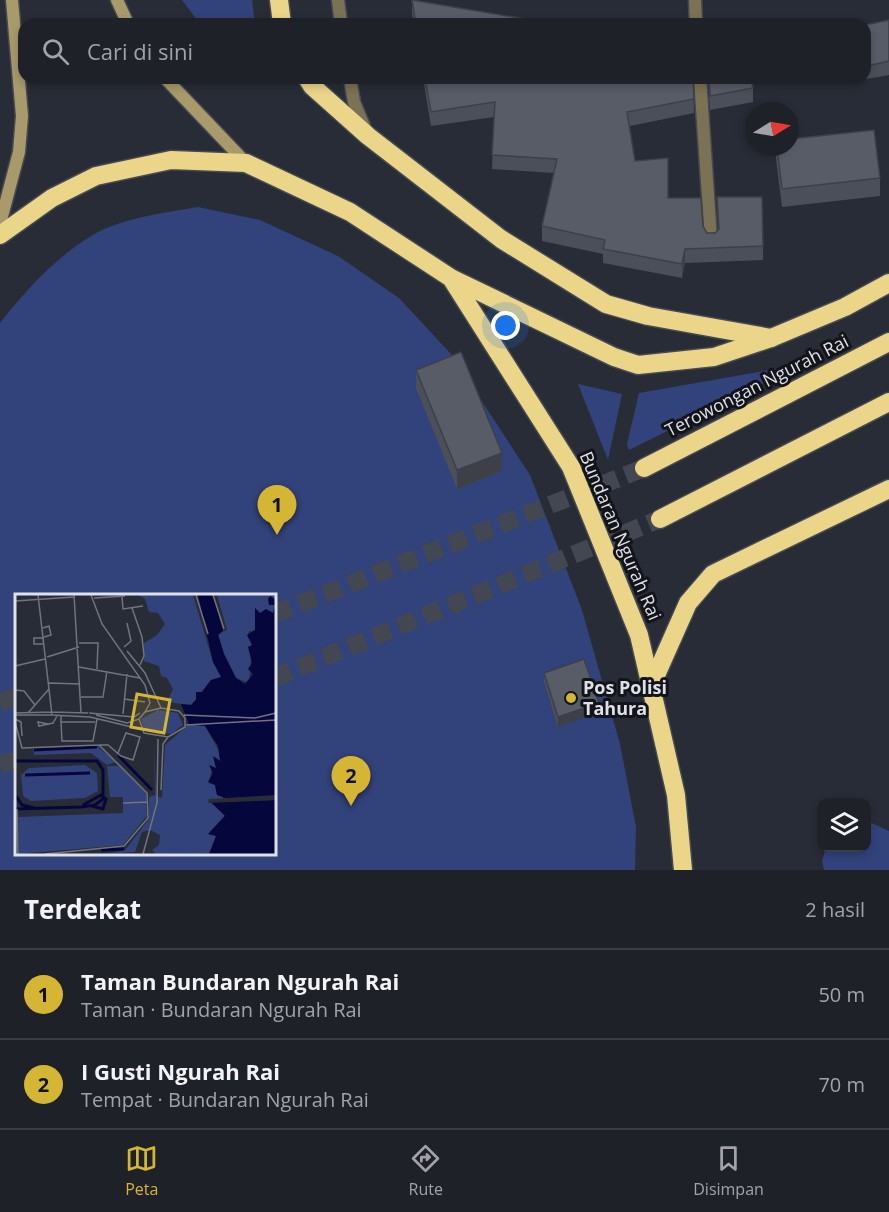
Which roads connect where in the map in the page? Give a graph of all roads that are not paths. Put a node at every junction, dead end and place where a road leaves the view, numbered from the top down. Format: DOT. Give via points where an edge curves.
graph roads {
  1 [pos="12,0"];
  2 [pos="117,0"];
  3 [pos="279,0"];
  4 [pos="338,0"];
  5 [pos="695,0"];
  6 [pos="125,18"];
  7 [pos="281,18"];
  8 [pos="340,18"];
  9 [pos="696,18"];
  10 [pos="18,70"];
  11 [pos="19,84"];
  12 [pos="171,84"];
  13 [pos="311,84"];
  14 [pos="351,84"];
  15 [pos="700,84"];
  16 [pos="368,136"];
  17 [pos="246,163"];
  18 [pos="0,224"];
  19 [pos="0,235"];
  20 [pos="711,240"];
  21 [pos="451,278"];
  22 [pos="889,283"];
  23 [pos="771,338"];
  24 [pos="889,342"];
  25 [pos="889,402"];
  26 [pos="644,468"];
  27 [pos="889,489"];
  28 [pos="660,519"];
  29 [pos="652,684"];
  30 [pos="683,870"];
  1 -- 10 [label="main road"];
  2 -- 6 [label="main road"];
  3 -- 7 [label="highway"];
  4 -- 8 [label="street"];
  5 -- 9 [label="street"];
  11 -- 18 [label="main road" via="19,152"];
  12 -- 17 [label="main road"];
  13 -- 16 [label="highway"];
  14 -- 16 [label="street"];
  15 -- 20 [label="street"];
  16 -- 23 [label="highway" via="501,239 606,304 648,316"];
  17 -- 19 [label="highway, Bundaran Ngurah Rai" via="171,160 96,176 52,198"];
  17 -- 21 [label="highway, Bundaran Ngurah Rai" via="350,212"];
  21 -- 23 [label="highway" via="638,365 714,357"];
  21 -- 29 [label="highway, Bundaran Ngurah Rai" via="571,467 639,635"];
  22 -- 23 [label="highway" via="845,307"];
  24 -- 26 [label="highway, Terowongan Ngurah Rai"];
  25 -- 28 [label="highway"];
  27 -- 29 [label="highway" via="713,574 688,603"];
  29 -- 30 [label="highway, Bundaran Ngurah Rai" via="676,795"];
}
